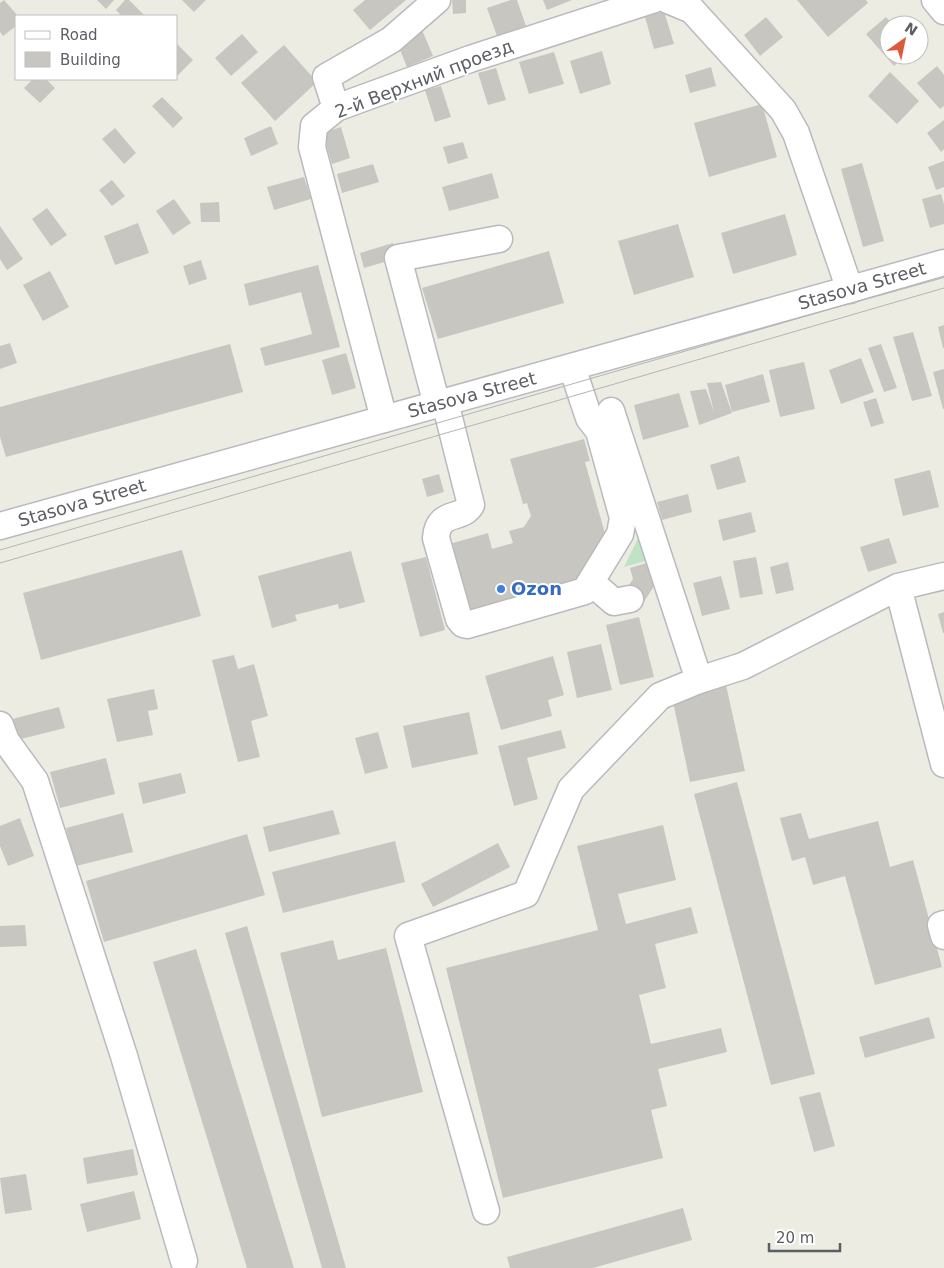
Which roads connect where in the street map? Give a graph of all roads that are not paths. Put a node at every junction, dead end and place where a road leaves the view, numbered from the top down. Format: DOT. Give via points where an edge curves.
graph roads {
  1 [pos="437,0"];
  2 [pos="652,0"];
  3 [pos="668,0"];
  4 [pos="935,0"];
  5 [pos="944,11"];
  6 [pos="336,108"];
  7 [pos="499,239"];
  8 [pos="944,263"];
  9 [pos="850,290"];
  10 [pos="572,367"];
  11 [pos="441,404"];
  12 [pos="610,411"];
  13 [pos="384,419"];
  14 [pos="0,526"];
  15 [pos="944,576"];
  16 [pos="592,583"];
  17 [pos="898,587"];
  18 [pos="630,599"];
  19 [pos="699,680"];
  20 [pos="0,725"];
  21 [pos="944,764"];
  22 [pos="944,924"];
  23 [pos="944,936"];
  24 [pos="486,1211"];
  25 [pos="184,1261"];
  1 -- 6 [label="street" via="391,40 326,77"];
  2 -- 6 [label="street, 2-й Верхний проезд" via="470,59"];
  3 -- 9 [label="street" via="692,10 783,110 796,134"];
  4 -- 5 [label="street"];
  6 -- 13 [label="street, 2-й Верхний проезд" via="314,126 312,147"];
  7 -- 11 [label="street" via="398,258"];
  8 -- 9 [label="street, Stasova Street"];
  9 -- 10 [label="street, Stasova Street"];
  10 -- 11 [label="street, Stasova Street"];
  10 -- 16 [label="street" via="589,418 599,431 623,518 620,534"];
  11 -- 13 [label="street, Stasova Street"];
  11 -- 16 [label="street" via="471,500 469,509 444,520 436,538 460,622 468,624 579,594"];
  12 -- 19 [label="street"];
  13 -- 14 [label="street, Stasova Street"];
  15 -- 17 [label="street"];
  16 -- 18 [label="street" via="614,602"];
  17 -- 19 [label="street" via="743,666"];
  17 -- 21 [label="street"];
  19 -- 24 [label="street" via="660,696 571,789 526,894 408,936"];
  20 -- 25 [label="street" via="6,741 35,781 124,1056"];
  22 -- 23 [label="street" via="941,925"];
}
